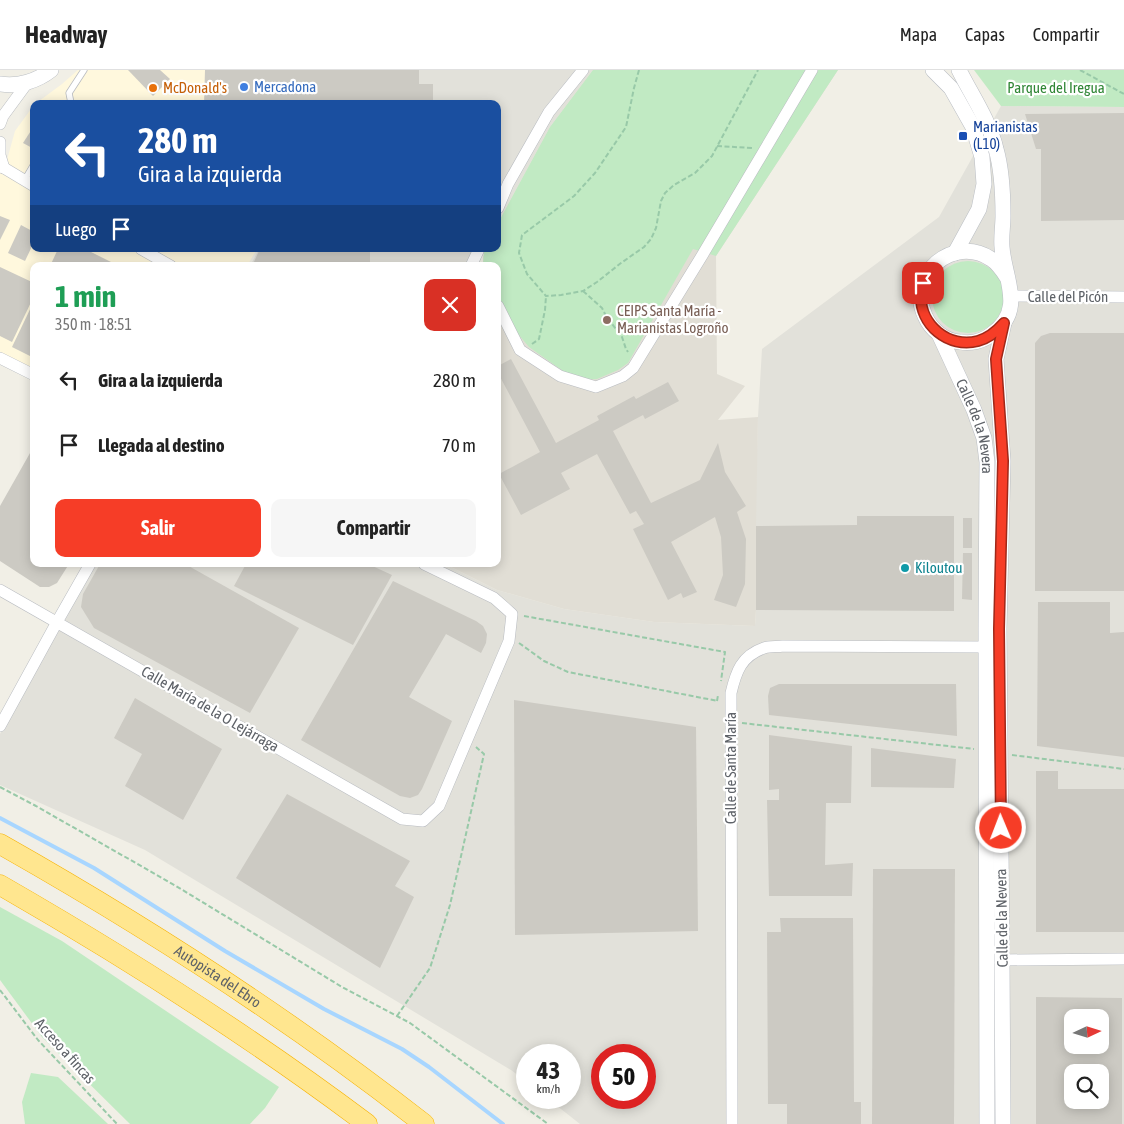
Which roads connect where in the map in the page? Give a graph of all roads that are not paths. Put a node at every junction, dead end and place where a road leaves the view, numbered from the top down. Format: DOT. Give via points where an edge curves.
graph roads {
  1 [pos="51,70"];
  2 [pos="84,70"];
  3 [pos="583,70"];
  4 [pos="812,70"];
  5 [pos="933,70"];
  6 [pos="959,70"];
  7 [pos="28,82"];
  8 [pos="0,84"];
  9 [pos="71,100"];
  10 [pos="0,124"];
  11 [pos="0,142"];
  12 [pos="2,167"];
  13 [pos="30,182"];
  14 [pos="501,201"];
  15 [pos="146,252"];
  16 [pos="955,253"];
  17 [pos="164,262"];
  18 [pos="1008,279"];
  19 [pos="1012,296"];
  20 [pos="1124,297"];
  21 [pos="501,312"];
  22 [pos="1004,323"];
  23 [pos="940,334"];
  24 [pos="0,358"];
  25 [pos="30,373"];
  26 [pos="88,567"];
  27 [pos="430,567"];
  28 [pos="0,590"];
  29 [pos="57,622"];
  30 [pos="986,647"];
  31 [pos="0,726"];
  32 [pos="993,752"];
  33 [pos="0,844"];
  34 [pos="0,885"];
  35 [pos="1002,960"];
  36 [pos="1124,960"];
  37 [pos="367,1124"];
  38 [pos="424,1124"];
  39 [pos="732,1124"];
  40 [pos="987,1124"];
  41 [pos="1003,1124"];
  1 -- 7 [label="main road"];
  2 -- 9 [label="lane" via="69,93"];
  3 -- 14 [label="street" via="550,112"];
  4 -- 21 [label="street" via="685,285 638,361 623,376 596,386 560,376 520,350"];
  5 -- 16 [label="main road" via="951,88 973,127 982,156 984,184 979,209"];
  6 -- 18 [label="main road" via="980,108 996,148 1002,184 1002,247"];
  7 -- 8 [label="main road"];
  7 -- 10 [label="street"];
  11 -- 12 [label="street"];
  12 -- 13 [label="street"];
  15 -- 17 [label="street"];
  16 -- 18 [label="main road" via="968,251 992,259"];
  16 -- 23 [label="main road" via="944,257 928,272 920,294 925,317"];
  18 -- 19 [label="main road"];
  19 -- 20 [label="street, Calle del Picón"];
  19 -- 22 [label="main road"];
  22 -- 23 [label="main road" via="988,337 969,343"];
  22 -- 32 [label="main road, Calle de la Nevera" via="996,359 1003,461"];
  23 -- 30 [label="main road, Calle de la Nevera" via="984,438 987,462"];
  24 -- 25 [label="street"];
  26 -- 29 [label="street"];
  27 -- 29 [label="street, Calle María de la O Lejárraga" via="494,598 512,614 509,641 439,806 423,821 402,819"];
  28 -- 29 [label="street, Calle María de la O Lejárraga"];
  29 -- 31 [label="street"];
  30 -- 32 [label="main road, Calle de la Nevera"];
  30 -- 39 [label="street, Calle de Santa María" via="765,648 742,663 735,676 731,693"];
  32 -- 35 [label="main road, Calle de la Nevera"];
  32 -- 40 [label="main road, Calle de la Nevera"];
  33 -- 38 [label="highway, Autopista del Ebro" via="112,910 264,1007"];
  34 -- 37 [label="highway" via="72,926 196,1005"];
  35 -- 36 [label="street"];
  35 -- 41 [label="main road, Calle de la Nevera"];
}
